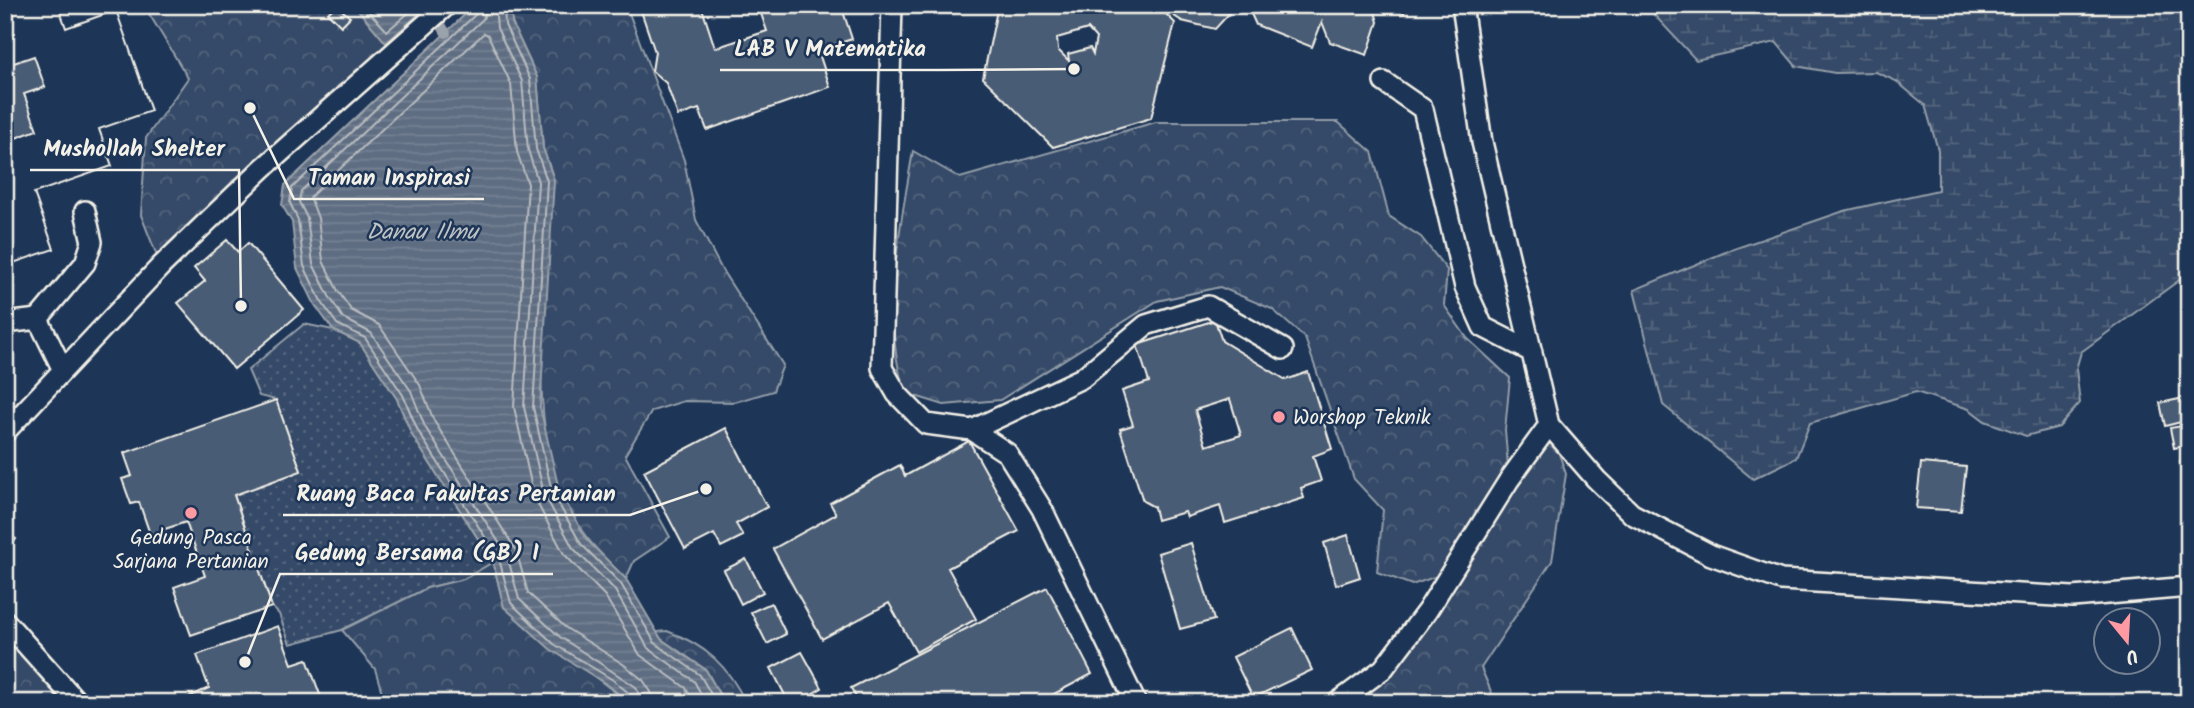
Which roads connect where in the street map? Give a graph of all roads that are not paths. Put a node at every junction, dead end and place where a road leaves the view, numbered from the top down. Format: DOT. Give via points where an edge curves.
graph roads {
  1 [pos="447,5"];
  2 [pos="892,5"];
  3 [pos="1462,5"];
  4 [pos="1384,82"];
  5 [pos="85,211"];
  6 [pos="38,319"];
  7 [pos="5,323"];
  8 [pos="1283,349"];
  9 [pos="1532,352"];
  10 [pos="62,368"];
  11 [pos="1549,425"];
  12 [pos="972,430"];
  13 [pos="5,432"];
  14 [pos="2189,587"];
  15 [pos="5,621"];
  16 [pos="78,703"];
  17 [pos="1136,703"];
  18 [pos="1337,703"];
  1 -- 10 [label="lane" via="262,169"];
  2 -- 12 [label="lane" via="882,368 897,394 926,424"];
  3 -- 9 [label="lane" via="1482,142"];
  4 -- 9 [label="lane" via="1423,109 1465,287 1483,327"];
  5 -- 6 [label="lane" via="92,242 85,264"];
  6 -- 7 [label="lane"];
  6 -- 10 [label="lane"];
  8 -- 12 [label="lane" via="1208,306 1146,325 1082,378"];
  9 -- 11 [label="lane"];
  10 -- 13 [label="lane"];
  11 -- 14 [label="lane" via="1632,514 1711,555 1781,580 2073,597"];
  11 -- 18 [label="lane" via="1398,650 1383,669"];
  12 -- 17 [label="lane" via="1007,453 1042,509"];
  15 -- 16 [label="lane"];
}
